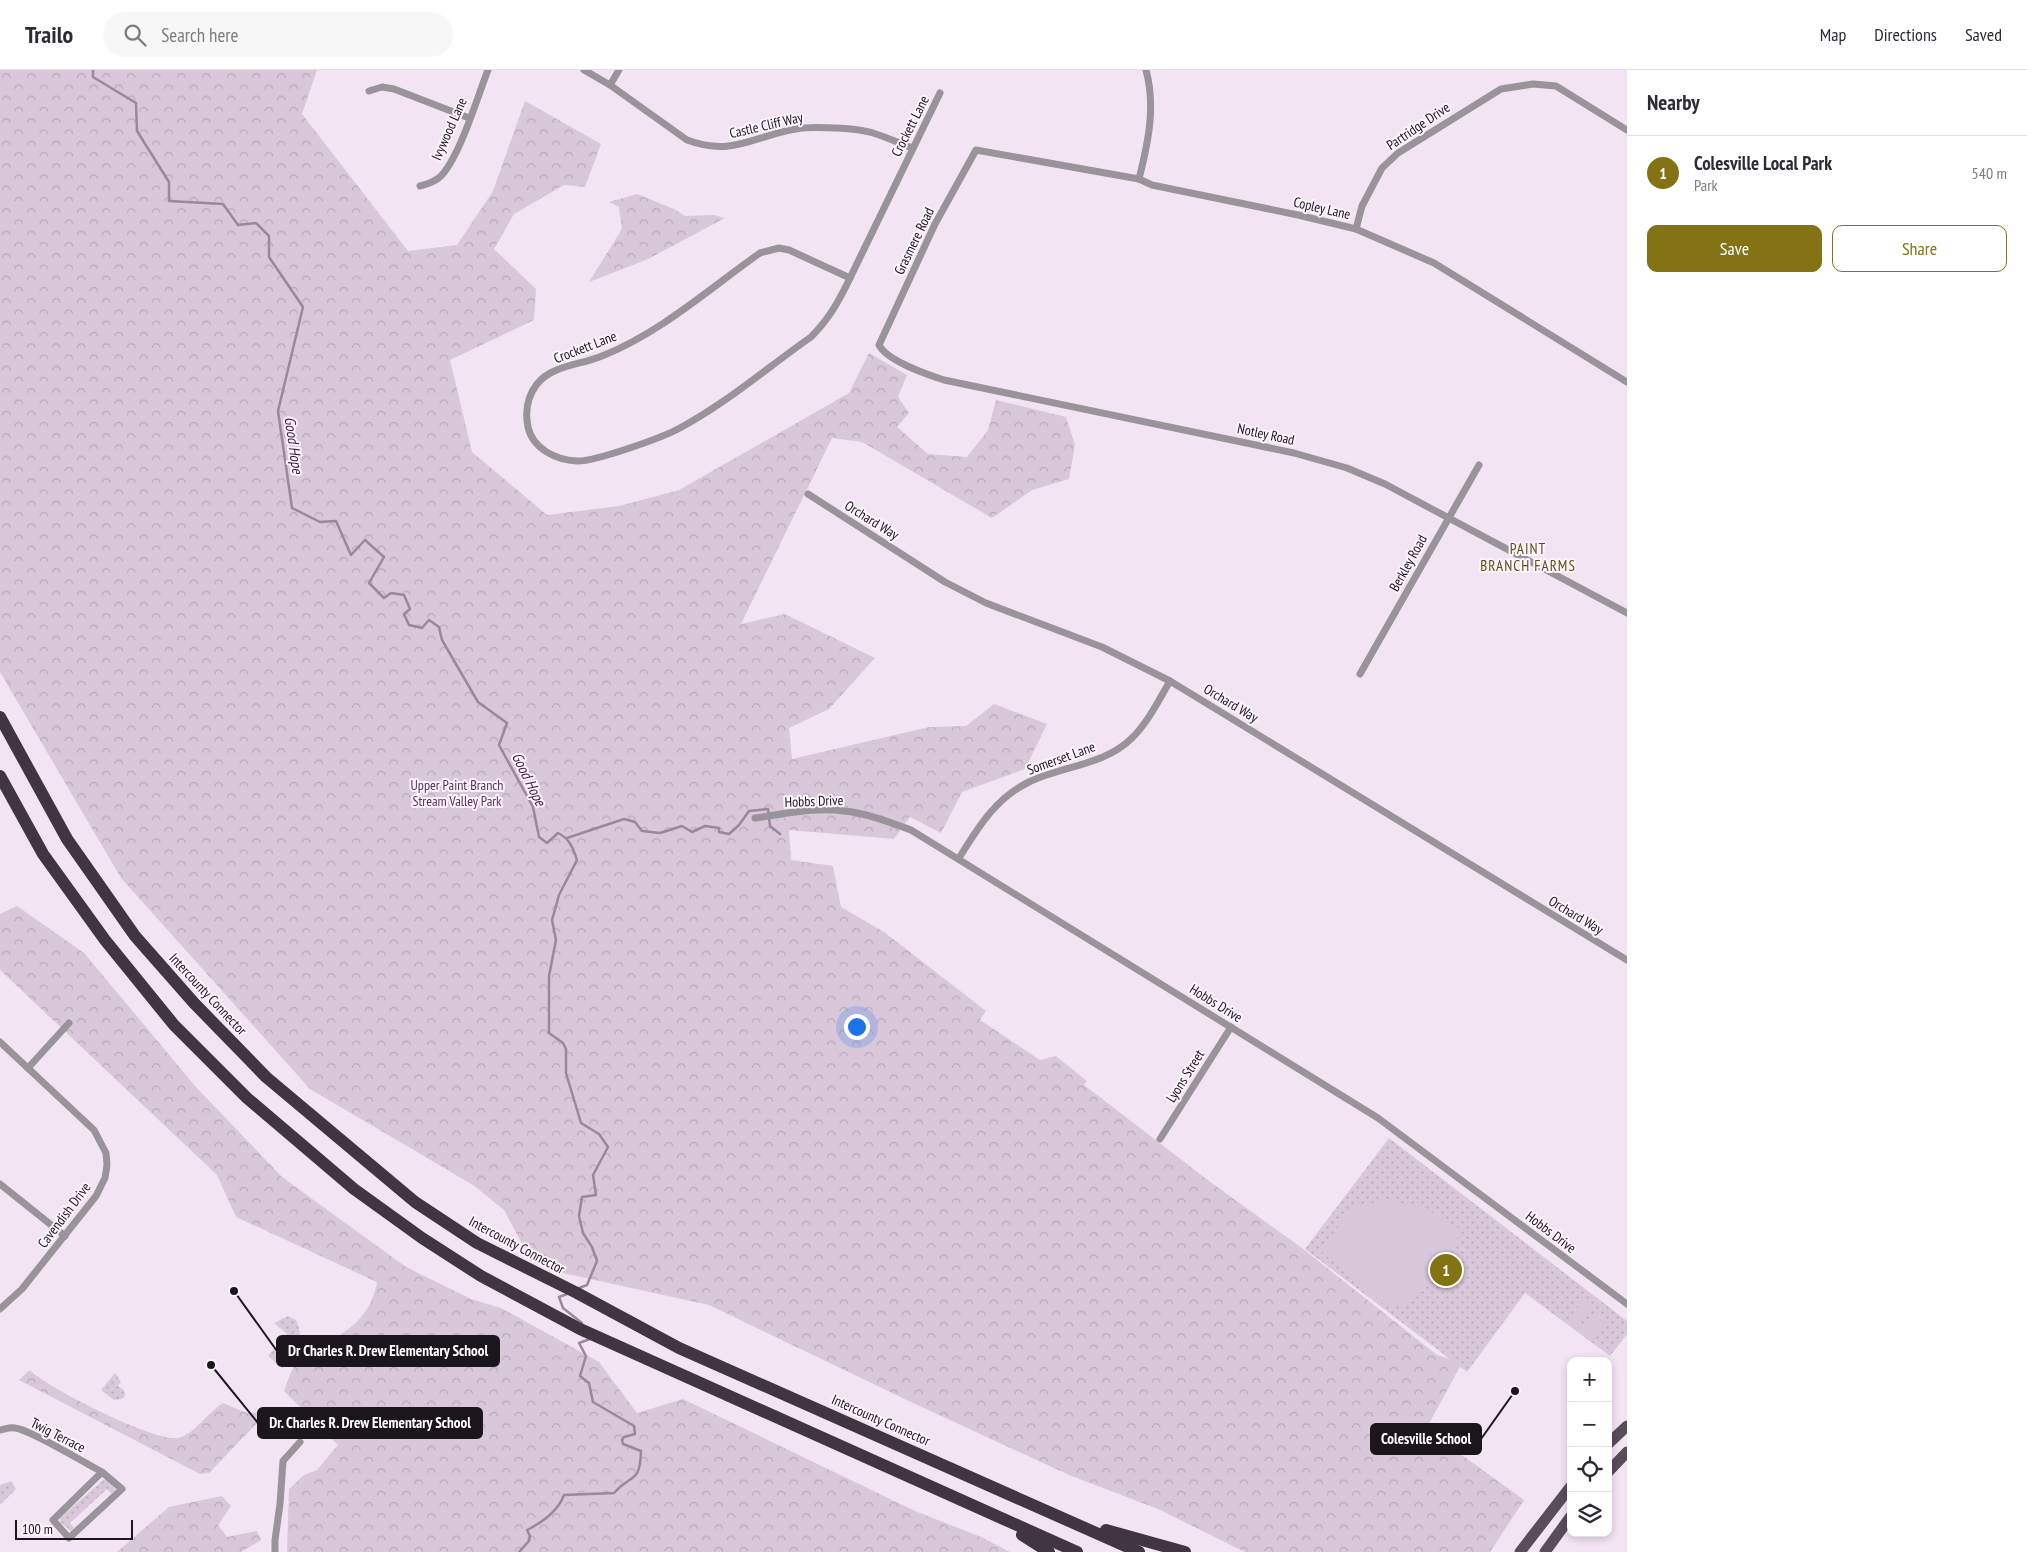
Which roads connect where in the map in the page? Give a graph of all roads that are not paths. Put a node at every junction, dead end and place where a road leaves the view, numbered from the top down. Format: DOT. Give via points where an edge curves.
graph roads {
  1 [pos="488,70"];
  2 [pos="584,70"];
  3 [pos="619,70"];
  4 [pos="1146,70"];
  5 [pos="610,85"];
  6 [pos="369,91"];
  7 [pos="940,93"];
  8 [pos="469,118"];
  9 [pos="1627,130"];
  10 [pos="912,148"];
  11 [pos="976,150"];
  12 [pos="1138,179"];
  13 [pos="420,186"];
  14 [pos="1356,229"];
  15 [pos="850,278"];
  16 [pos="879,345"];
  17 [pos="1627,382"];
  18 [pos="1479,465"];
  19 [pos="808,494"];
  20 [pos="1448,517"];
  21 [pos="1627,613"];
  22 [pos="1360,674"];
  23 [pos="1170,681"];
  24 [pos="0,717"];
  25 [pos="0,776"];
  26 [pos="755,818"];
  27 [pos="959,858"];
  28 [pos="1627,960"];
  29 [pos="69,1023"];
  30 [pos="1231,1027"];
  31 [pos="0,1042"];
  32 [pos="28,1068"];
  33 [pos="1160,1139"];
  34 [pos="0,1184"];
  35 [pos="65,1236"];
  36 [pos="1627,1304"];
  37 [pos="0,1309"];
  38 [pos="1627,1426"];
  39 [pos="0,1430"];
  40 [pos="1612,1440"];
  41 [pos="300,1442"];
  42 [pos="1627,1452"];
  43 [pos="1612,1468"];
  44 [pos="102,1472"];
  45 [pos="1567,1491"];
  46 [pos="984,1510"];
  47 [pos="1567,1522"];
  48 [pos="1077,1523"];
  49 [pos="275,1552"];
  50 [pos="1049,1552"];
  51 [pos="1077,1552"];
  52 [pos="1140,1552"];
  53 [pos="1185,1552"];
  54 [pos="1520,1552"];
  55 [pos="1545,1552"];
  1 -- 8 [label="street, Ivywood Lane"];
  2 -- 5 [label="street, Castle Cliff Way"];
  3 -- 5 [label="street"];
  4 -- 12 [label="street" via="1151,101 1150,126"];
  5 -- 10 [label="street, Castle Cliff Way" via="687,140 702,145 736,146 808,128 871,132"];
  6 -- 8 [label="street" via="394,88"];
  7 -- 10 [label="street, Crockett Lane"];
  8 -- 13 [label="street, Ivywood Lane" via="442,175 432,183"];
  9 -- 14 [label="street, Partridge Drive" via="1556,86 1533,84 1501,88 1398,153 1382,168 1362,206"];
  10 -- 15 [label="street, Crockett Lane"];
  11 -- 12 [label="street, Copley Lane"];
  11 -- 16 [label="street, Grasmere Road" via="935,224"];
  12 -- 14 [label="street, Copley Lane" via="1152,185"];
  14 -- 17 [label="street, Copley Lane" via="1434,263"];
  15 -- 15 [label="street, Crockett Lane" via="836,306 811,337 676,430 654,440 579,462 557,459 546,452 530,433 526,411 530,395 543,378 555,370 601,356 641,338 760,253 779,248 790,250"];
  16 -- 20 [label="street, Notley Road" via="882,352 944,380 1294,452 1347,468"];
  18 -- 20 [label="street, Berkley Road"];
  19 -- 23 [label="street, Orchard Way" via="946,582 986,603 1102,647"];
  20 -- 21 [label="street, Notley Road"];
  20 -- 22 [label="street, Berkley Road"];
  23 -- 27 [label="street, Somerset Lane" via="1145,723 1131,739 1112,752 1028,782 1008,794 983,821"];
  23 -- 28 [label="street, Orchard Way"];
  24 -- 48 [label="highway, Intercounty Connector" via="67,839 135,936 266,1077 415,1202 477,1243 679,1348"];
  25 -- 46 [label="highway" via="43,854 105,940 174,1025 247,1098 354,1189 481,1276 580,1329"];
  26 -- 27 [label="street, Hobbs Drive" via="843,810 910,830"];
  27 -- 30 [label="street, Hobbs Drive"];
  29 -- 32 [label="street"];
  30 -- 33 [label="street, Lyons Street"];
  30 -- 36 [label="street, Hobbs Drive" via="1378,1118"];
  31 -- 32 [label="street, Cavendish Drive"];
  32 -- 35 [label="street, Cavendish Drive" via="94,1130 106,1153 101,1189"];
  34 -- 35 [label="street"];
  35 -- 37 [label="street, Cavendish Drive" via="22,1289"];
  38 -- 40 [label="main road"];
  39 -- 44 [label="street, Twig Terrace" via="16,1428"];
  41 -- 49 [label="street" via="283,1461"];
  42 -- 43 [label="main road"];
  44 -- 44 [label="street, Twig Terrace" via="122,1489 69,1538 53,1520"];
  45 -- 54 [label="main road"];
  46 -- 50 [label="highway"];
  46 -- 51 [label="highway"];
  47 -- 55 [label="main road"];
  48 -- 52 [label="highway, Intercounty Connector"];
  48 -- 53 [label="highway"];
}
